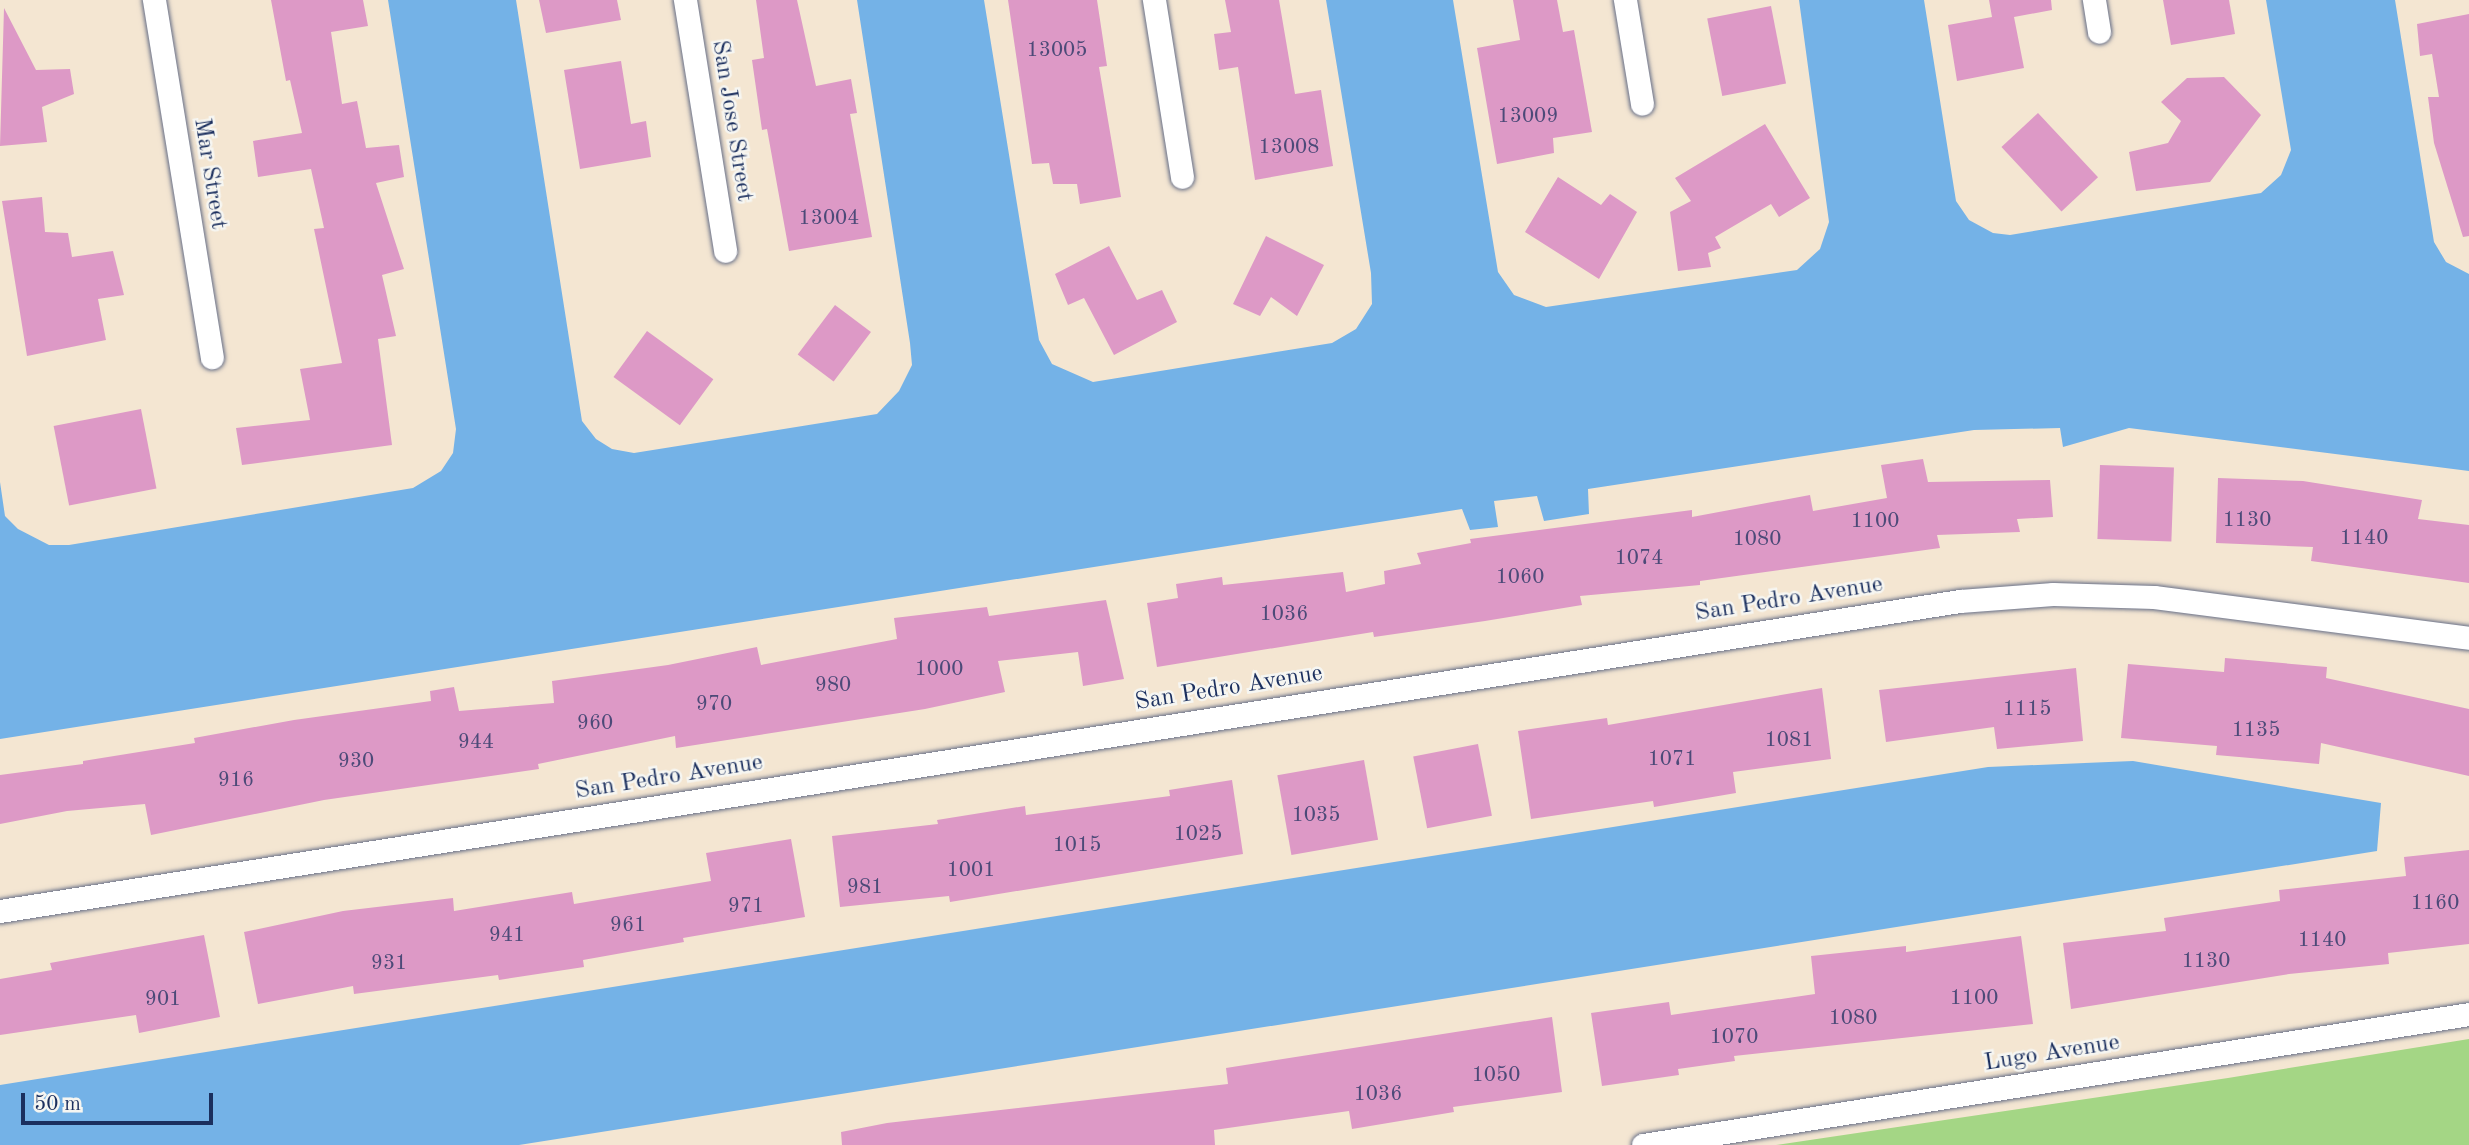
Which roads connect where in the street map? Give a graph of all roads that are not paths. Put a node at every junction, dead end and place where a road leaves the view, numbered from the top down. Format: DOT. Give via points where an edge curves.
graph roads {
  1 [pos="154,0"];
  2 [pos="685,0"];
  3 [pos="1154,0"];
  4 [pos="1625,0"];
  5 [pos="2094,0"];
  6 [pos="2099,32"];
  7 [pos="1642,104"];
  8 [pos="1182,177"];
  9 [pos="725,251"];
  10 [pos="212,357"];
  11 [pos="2469,638"];
  12 [pos="0,911"];
  13 [pos="2469,1014"];
  14 [pos="1643,1145"];
  1 -- 10 [label="street, Mar Street"];
  2 -- 9 [label="street, San Jose Street"];
  3 -- 8 [label="street"];
  4 -- 7 [label="street"];
  5 -- 6 [label="street"];
  11 -- 12 [label="street, San Pedro Avenue" via="2154,597 2053,594 1960,601"];
  13 -- 14 [label="street, Lugo Avenue"];
}
